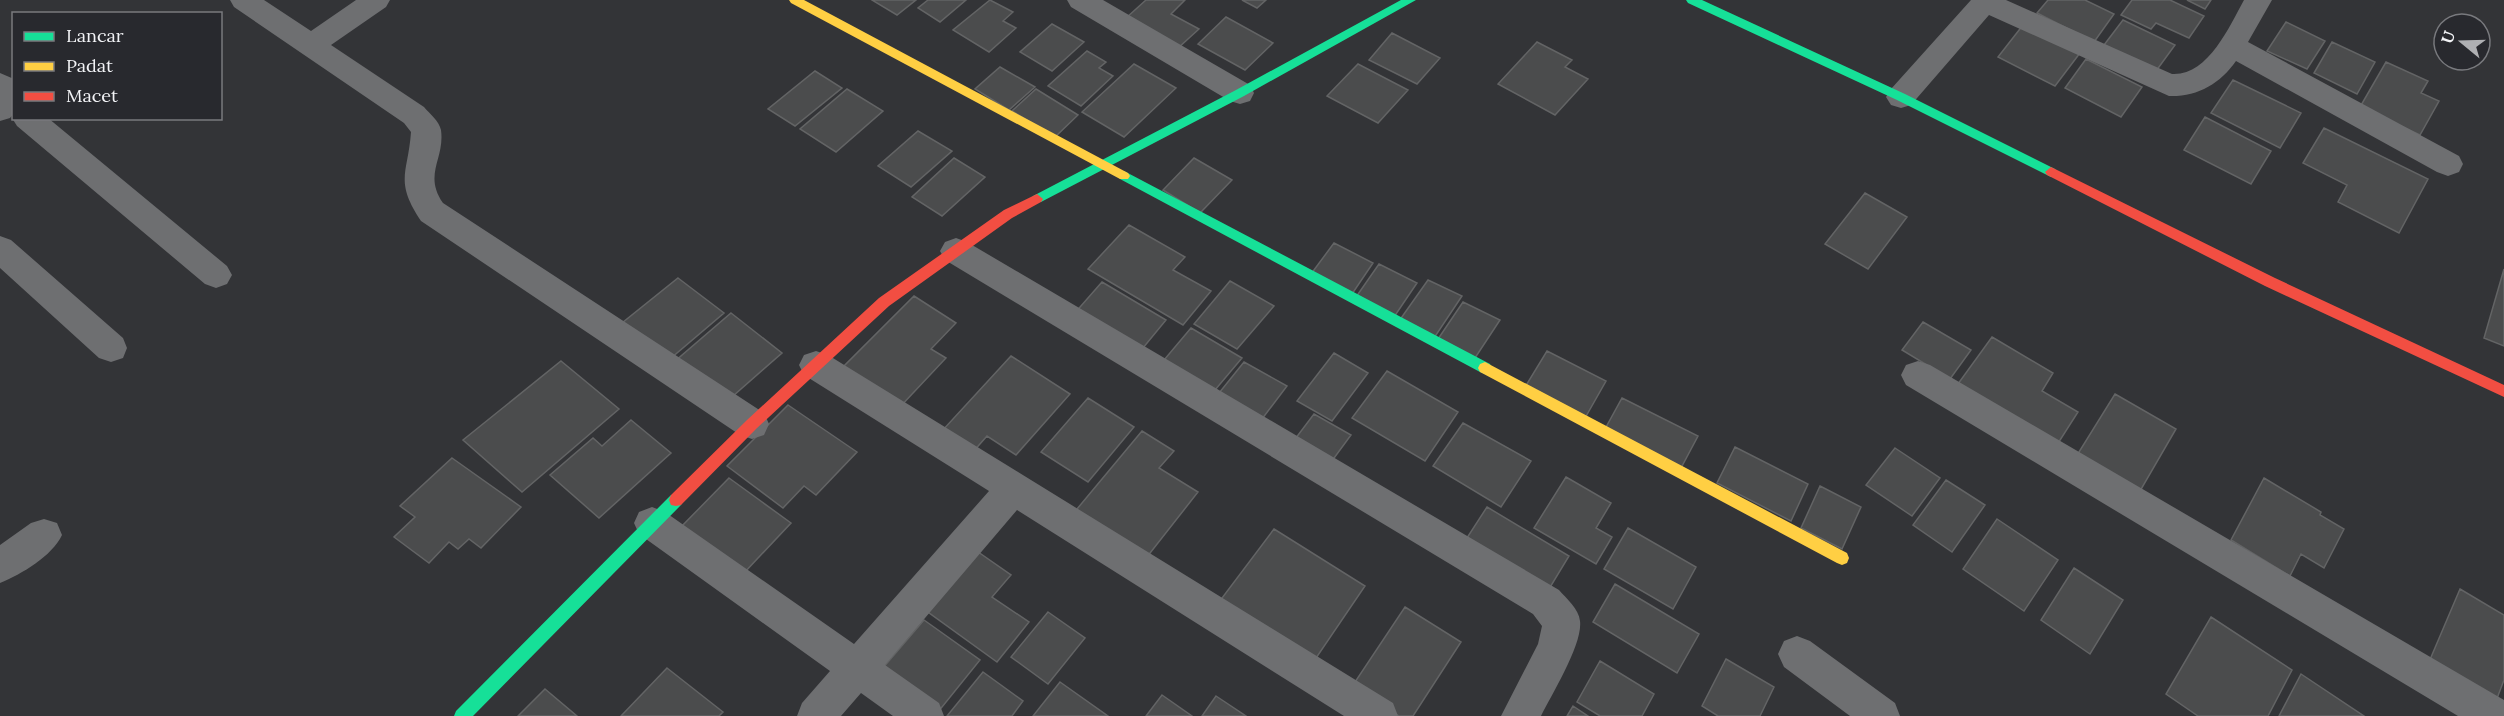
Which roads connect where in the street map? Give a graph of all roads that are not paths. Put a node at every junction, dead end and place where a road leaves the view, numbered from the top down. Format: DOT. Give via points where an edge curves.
graph roads {
  1 [pos="244,0"];
  2 [pos="376,0"];
  3 [pos="795,0"];
  4 [pos="1081,0"];
  5 [pos="1410,0"];
  6 [pos="1692,0"];
  7 [pos="2258,0"];
  8 [pos="1986,1"];
  9 [pos="311,45"];
  10 [pos="2232,46"];
  11 [pos="0,84"];
  12 [pos="1240,93"];
  13 [pos="1900,97"];
  14 [pos="0,111"];
  15 [pos="29,120"];
  16 [pos="1100,164"];
  17 [pos="2448,164"];
  18 [pos="0,249"];
  19 [pos="956,251"];
  20 [pos="216,275"];
  21 [pos="111,348"];
  22 [pos="816,365"];
  23 [pos="1918,375"];
  24 [pos="2504,391"];
  25 [pos="752,424"];
  26 [pos="1014,488"];
  27 [pos="652,523"];
  28 [pos="44,535"];
  29 [pos="1842,558"];
  30 [pos="0,566"];
  31 [pos="1797,654"];
  32 [pos="858,668"];
  33 [pos="462,716"];
  34 [pos="816,716"];
  35 [pos="925,716"];
  36 [pos="1379,716"];
  37 [pos="1520,716"];
  38 [pos="1881,716"];
  39 [pos="2494,716"];
  1 -- 9 [label="street"];
  2 -- 9 [label="street"];
  3 -- 16 [label="street"];
  4 -- 12 [label="street"];
  5 -- 12 [label="street"];
  6 -- 13 [label="street"];
  7 -- 10 [label="street"];
  8 -- 10 [label="street" via="2179,87 2200,82"];
  8 -- 13 [label="street"];
  9 -- 25 [label="street" via="414,115 426,129 426,146 416,174 421,198 432,212"];
  10 -- 17 [label="street"];
  11 -- 14 [label="street" via="8,90"];
  12 -- 16 [label="street"];
  13 -- 24 [label="street" via="2270,282"];
  15 -- 20 [label="street"];
  16 -- 19 [label="street" via="1008,214"];
  16 -- 29 [label="street"];
  18 -- 21 [label="street"];
  19 -- 22 [label="street" via="884,302"];
  19 -- 37 [label="street" via="1546,602 1562,621 1556,649"];
  22 -- 25 [label="street"];
  22 -- 26 [label="street"];
  23 -- 39 [label="street"];
  25 -- 27 [label="street"];
  26 -- 32 [label="street"];
  26 -- 36 [label="street"];
  27 -- 32 [label="street"];
  27 -- 33 [label="street"];
  28 -- 30 [label="street"];
  31 -- 38 [label="street"];
  32 -- 34 [label="street"];
  32 -- 35 [label="street"];
}
